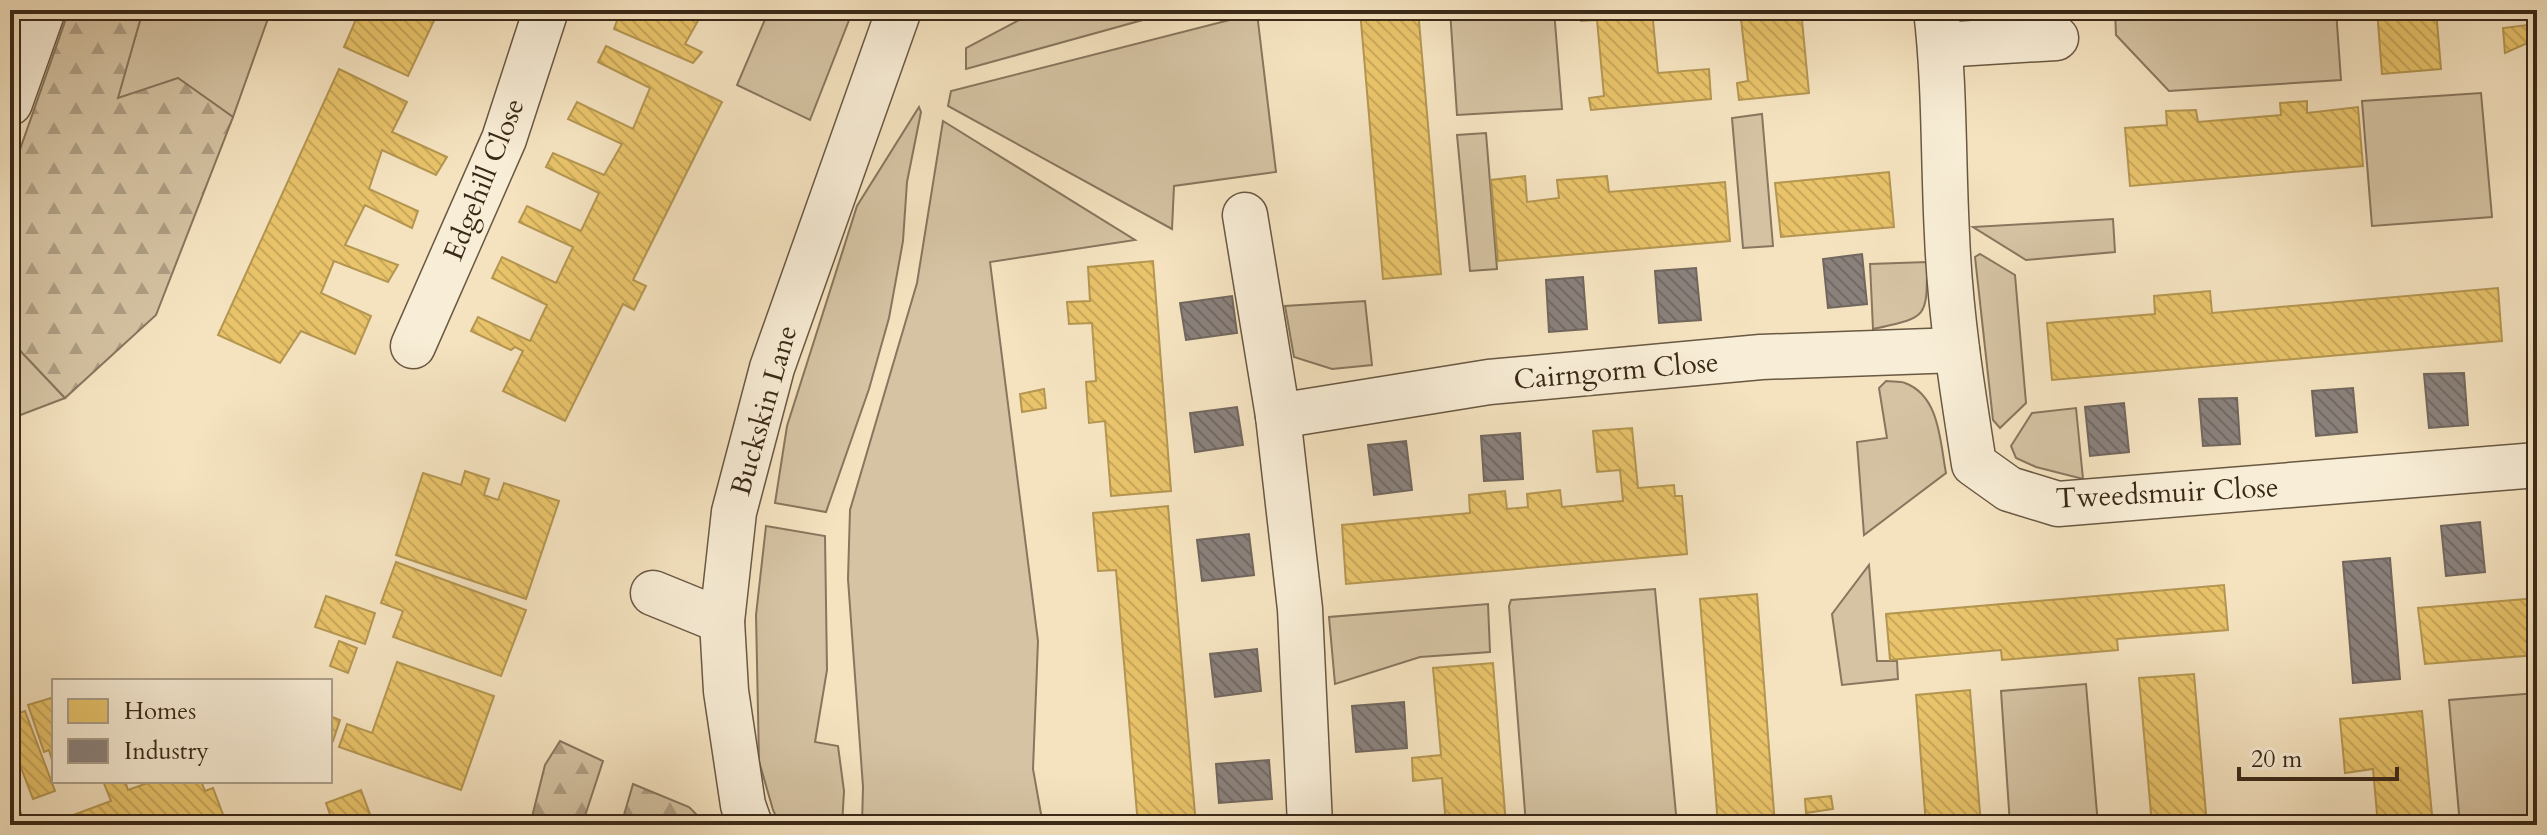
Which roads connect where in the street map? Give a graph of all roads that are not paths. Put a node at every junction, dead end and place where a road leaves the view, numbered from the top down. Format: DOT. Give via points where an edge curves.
graph roads {
  1 [pos="43,10"];
  2 [pos="546,10"];
  3 [pos="899,10"];
  4 [pos="1938,27"];
  5 [pos="2056,38"];
  6 [pos="10,103"];
  7 [pos="1245,215"];
  8 [pos="413,346"];
  9 [pos="1957,350"];
  10 [pos="1278,416"];
  11 [pos="2537,465"];
  12 [pos="653,593"];
  13 [pos="722,621"];
  14 [pos="750,825"];
  15 [pos="1310,825"];
  1 -- 6 [label="street"];
  2 -- 8 [label="street, Edgehill Close" via="504,139"];
  3 -- 13 [label="street, Buckskin Lane" via="772,368 734,512"];
  4 -- 5 [label="street"];
  4 -- 9 [label="street, Tweedsmuir Close"];
  7 -- 10 [label="street"];
  9 -- 10 [label="street, Cairngorm Close" via="1761,357 1504,380"];
  9 -- 11 [label="street, Tweedsmuir Close" via="1974,464 2009,489 2058,504"];
  10 -- 15 [label="street" via="1300,609"];
  12 -- 13 [label="street"];
  13 -- 14 [label="street, Buckskin Lane" via="726,691"];
}
